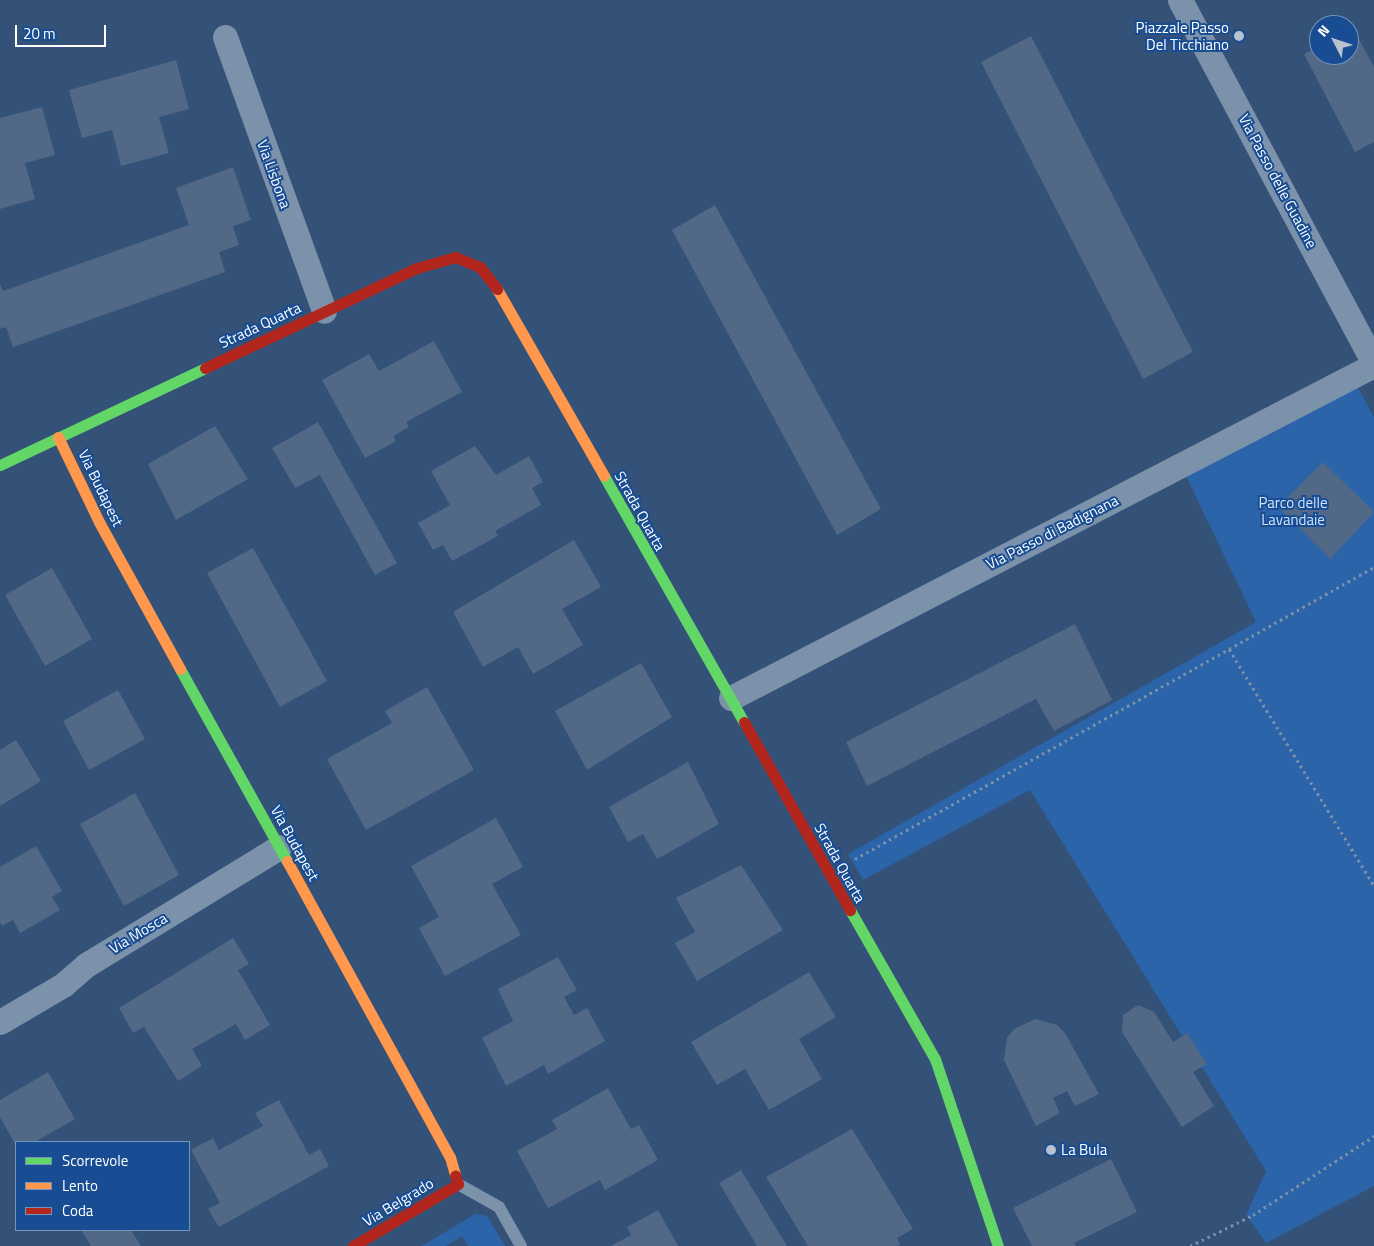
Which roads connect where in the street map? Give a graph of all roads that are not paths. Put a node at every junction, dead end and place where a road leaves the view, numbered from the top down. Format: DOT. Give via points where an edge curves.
graph roads {
  1 [pos="1180,0"];
  2 [pos="225,37"];
  3 [pos="324,311"];
  4 [pos="1374,364"];
  5 [pos="58,438"];
  6 [pos="0,465"];
  7 [pos="731,698"];
  8 [pos="279,847"];
  9 [pos="0,1022"];
  10 [pos="458,1184"];
  11 [pos="353,1246"];
  12 [pos="521,1246"];
  13 [pos="998,1246"];
  1 -- 4 [label="street, Via Passo delle Guadine"];
  2 -- 3 [label="street, Via Lisbona"];
  3 -- 5 [label="street, Strada Quarta"];
  3 -- 7 [label="street, Strada Quarta" via="444,258 464,258 487,273"];
  4 -- 7 [label="street, Via Passo di Badignana"];
  5 -- 6 [label="street, Strada Quarta"];
  5 -- 8 [label="street, Via Budapest" via="99,522"];
  7 -- 13 [label="street, Strada Quarta" via="935,1059"];
  8 -- 9 [label="street, Via Mosca" via="86,965 63,985"];
  8 -- 10 [label="street, Via Budapest" via="450,1157"];
  10 -- 11 [label="street, Via Belgrado"];
  10 -- 12 [label="lane" via="499,1207"];
}
